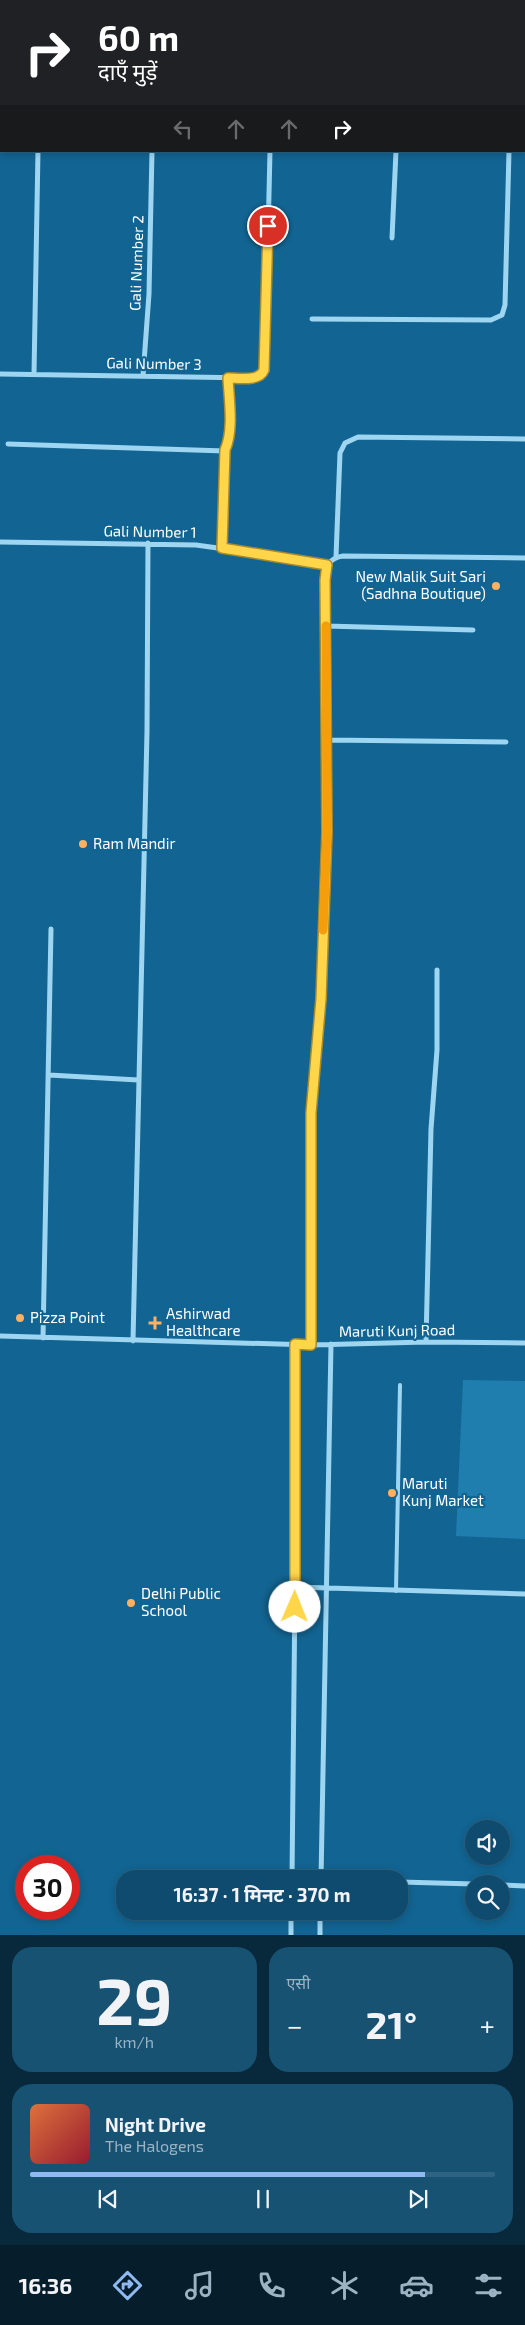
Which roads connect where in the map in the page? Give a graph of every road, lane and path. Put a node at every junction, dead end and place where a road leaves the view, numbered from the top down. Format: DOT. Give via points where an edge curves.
graph roads {
  1 [pos="38,152"];
  2 [pos="152,152"];
  3 [pos="270,152"];
  4 [pos="396,152"];
  5 [pos="509,152"];
  6 [pos="392,238"];
  7 [pos="312,319"];
  8 [pos="0,374"];
  9 [pos="34,374"];
  10 [pos="143,376"];
  11 [pos="228,378"];
  12 [pos="525,440"];
  13 [pos="8,444"];
  14 [pos="225,450"];
  15 [pos="0,542"];
  16 [pos="148,543"];
  17 [pos="222,548"];
  18 [pos="336,557"];
  19 [pos="525,558"];
  20 [pos="327,565"];
  21 [pos="326,626"];
  22 [pos="473,630"];
  23 [pos="327,740"];
  24 [pos="506,742"];
  25 [pos="51,929"];
  26 [pos="437,970"];
  27 [pos="49,1075"];
  28 [pos="138,1080"];
  29 [pos="0,1336"];
  30 [pos="43,1338"];
  31 [pos="133,1341"];
  32 [pos="426,1342"];
  33 [pos="525,1343"];
  34 [pos="295,1344"];
  35 [pos="331,1344"];
  36 [pos="311,1345"];
  37 [pos="400,1385"];
  38 [pos="295,1587"];
  39 [pos="327,1589"];
  40 [pos="396,1590"];
  41 [pos="525,1594"];
  42 [pos="292,1870"];
  43 [pos="319,1870"];
  44 [pos="408,1882"];
  45 [pos="465,1884"];
  46 [pos="510,1885"];
  47 [pos="525,1886"];
  48 [pos="292,1920"];
  49 [pos="320,1920"];
  50 [pos="291,1935"];
  51 [pos="320,1935"];
  1 -- 9 [label="street"];
  2 -- 10 [label="street, Gali Number 2" via="149,294"];
  3 -- 11 [label="street, Gali Number 3" via="264,370 258,377"];
  4 -- 6 [label="street"];
  5 -- 7 [label="street" via="505,305 502,315 491,320"];
  8 -- 9 [label="street, Gali Number 3"];
  9 -- 10 [label="street, Gali Number 3"];
  10 -- 11 [label="street, Gali Number 3"];
  11 -- 14 [label="street" via="229,442"];
  12 -- 18 [label="street" via="358,436 346,443 340,453"];
  13 -- 14 [label="street"];
  14 -- 17 [label="street"];
  15 -- 16 [label="street, Gali Number 1"];
  16 -- 17 [label="street, Gali Number 1"];
  16 -- 28 [label="street" via="148,732"];
  17 -- 20 [label="street, Gali Number 1"];
  18 -- 19 [label="street"];
  18 -- 20 [label="street"];
  20 -- 21 [label="street"];
  21 -- 22 [label="street"];
  21 -- 23 [label="street"];
  23 -- 24 [label="street"];
  23 -- 36 [label="street" via="321,999 311,1113"];
  25 -- 27 [label="street"];
  26 -- 32 [label="street" via="438,1041 430,1129"];
  27 -- 28 [label="street"];
  27 -- 30 [label="street"];
  28 -- 31 [label="street"];
  29 -- 30 [label="street, Maruti Kunj Road"];
  30 -- 31 [label="street, Maruti Kunj Road"];
  31 -- 34 [label="street, Maruti Kunj Road"];
  32 -- 33 [label="street, Maruti Kunj Road"];
  32 -- 35 [label="street, Maruti Kunj Road"];
  34 -- 36 [label="street, Maruti Kunj Road"];
  34 -- 38 [label="street"];
  35 -- 36 [label="street, Maruti Kunj Road"];
  35 -- 39 [label="street"];
  37 -- 40 [label="lane"];
  38 -- 39 [label="street"];
  38 -- 42 [label="street"];
  39 -- 40 [label="street"];
  39 -- 43 [label="street"];
  40 -- 41 [label="street"];
  44 -- 45 [label="street"];
  46 -- 47 [label="street"];
  48 -- 50 [label="street"];
  49 -- 51 [label="street"];
}
